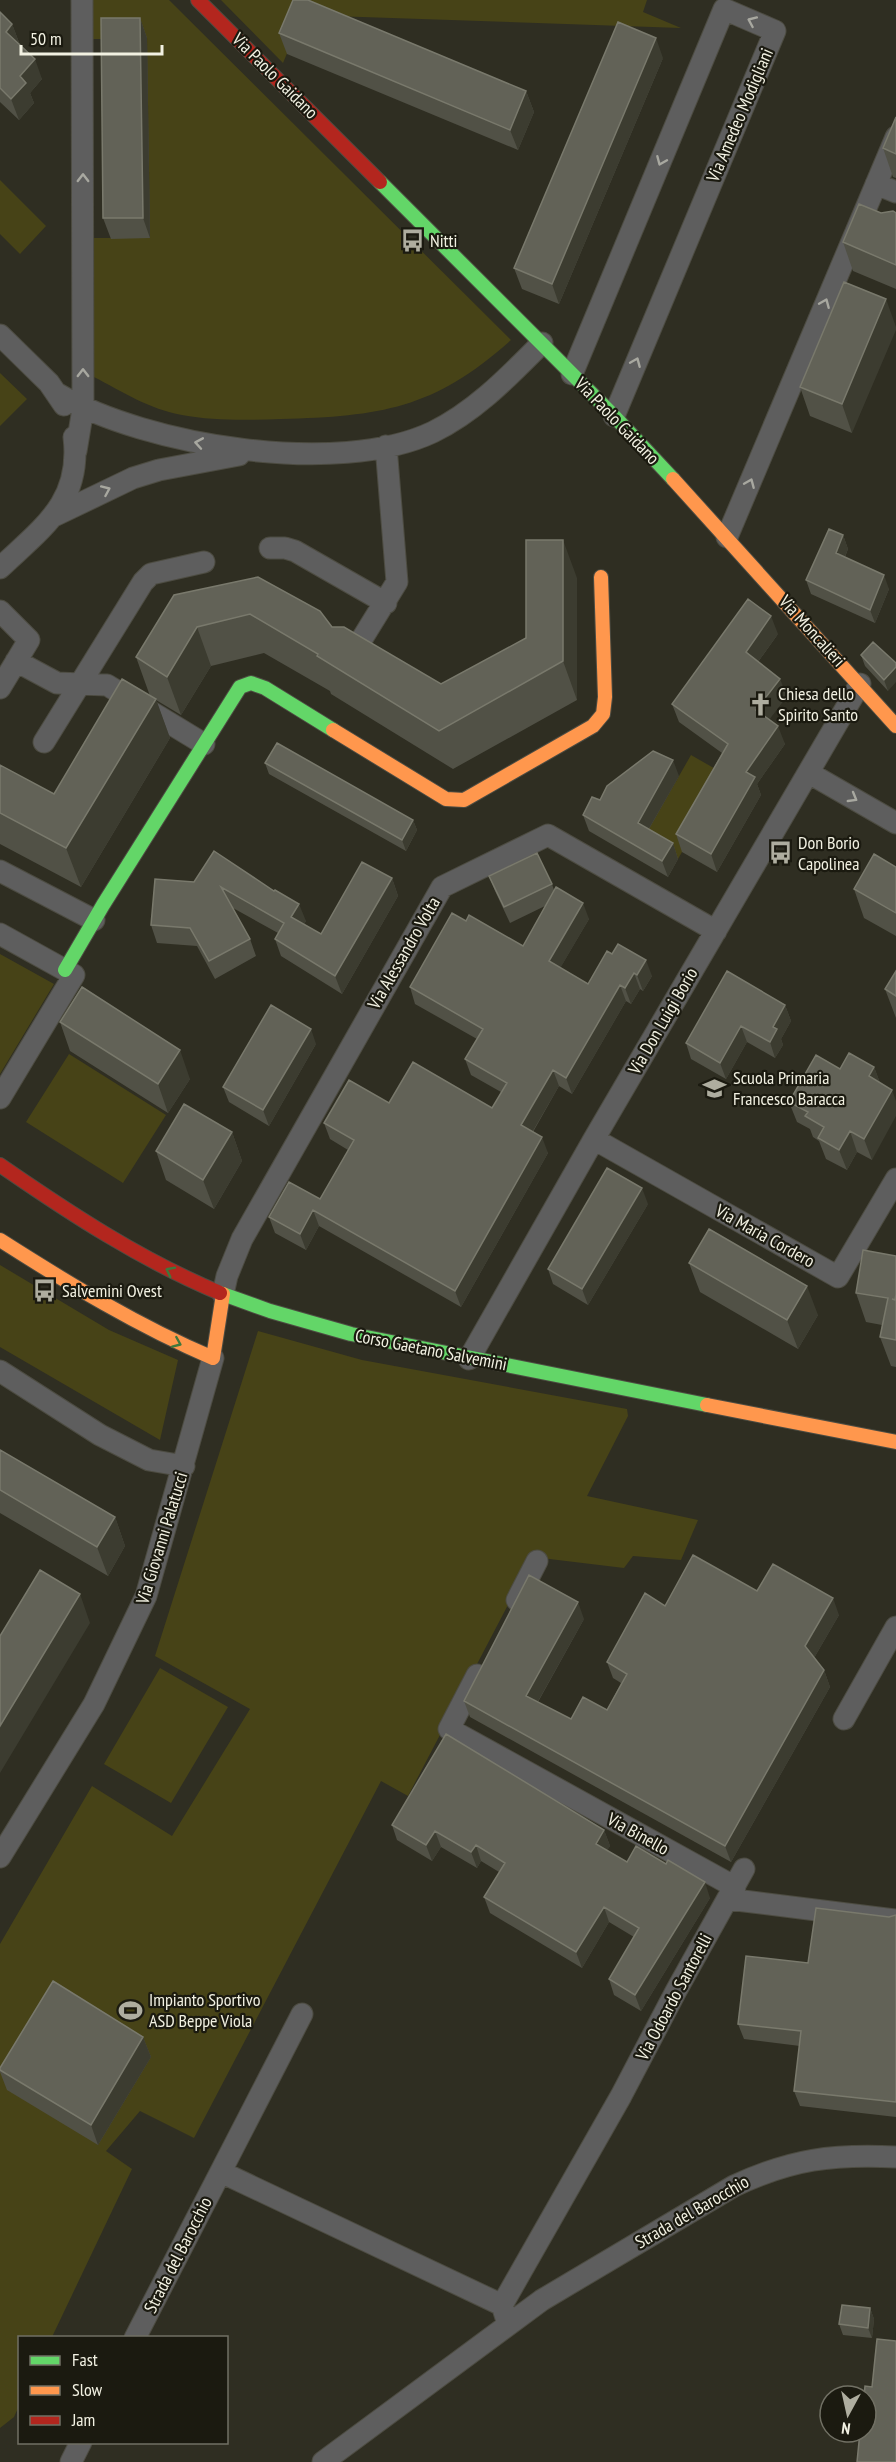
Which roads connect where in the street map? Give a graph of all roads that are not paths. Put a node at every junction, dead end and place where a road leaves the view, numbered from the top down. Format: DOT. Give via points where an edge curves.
graph roads {
  1 [pos="82,0"];
  2 [pos="198,0"];
  3 [pos="896,136"];
  4 [pos="876,184"];
  5 [pos="896,192"];
  6 [pos="0,335"];
  7 [pos="542,343"];
  8 [pos="572,374"];
  9 [pos="58,394"];
  10 [pos="83,409"];
  11 [pos="614,416"];
  12 [pos="386,446"];
  13 [pos="257,451"];
  14 [pos="76,452"];
  15 [pos="54,516"];
  16 [pos="727,537"];
  17 [pos="270,548"];
  18 [pos="204,562"];
  19 [pos="0,568"];
  20 [pos="601,577"];
  21 [pos="386,603"];
  22 [pos="0,611"];
  23 [pos="352,655"];
  24 [pos="16,661"];
  25 [pos="80,684"];
  26 [pos="860,684"];
  27 [pos="0,688"];
  28 [pos="896,726"];
  29 [pos="44,742"];
  30 [pos="204,744"];
  31 [pos="809,773"];
  32 [pos="896,823"];
  33 [pos="0,871"];
  34 [pos="94,920"];
  35 [pos="716,931"];
  36 [pos="0,934"];
  37 [pos="65,970"];
  38 [pos="0,1098"];
  39 [pos="594,1139"];
  40 [pos="0,1165"];
  41 [pos="896,1179"];
  42 [pos="0,1240"];
  43 [pos="224,1294"];
  44 [pos="213,1358"];
  45 [pos="469,1359"];
  46 [pos="0,1371"];
  47 [pos="896,1442"];
  48 [pos="184,1466"];
  49 [pos="537,1561"];
  50 [pos="510,1613"];
  51 [pos="896,1627"];
  52 [pos="488,1655"];
  53 [pos="844,1719"];
  54 [pos="7,1829"];
  55 [pos="0,1857"];
  56 [pos="736,1885"];
  57 [pos="896,1920"];
  58 [pos="302,2013"];
  59 [pos="621,2096"];
  60 [pos="896,2157"];
  61 [pos="221,2172"];
  62 [pos="505,2315"];
  63 [pos="136,2336"];
  64 [pos="80,2444"];
  65 [pos="71,2462"];
  66 [pos="323,2462"];
  10 -- 1 [label="street, one-way"];
  2 -- 7 [label="street, Via Paolo Gaidano"];
  3 -- 4 [label="street"];
  4 -- 5 [label="street"];
  16 -- 4 [label="street, one-way" via="871,219"];
  6 -- 9 [label="street"];
  7 -- 8 [label="street, Via Paolo Gaidano"];
  7 -- 12 [label="street" via="461,417 433,432"];
  8 -- 11 [label="street, Via Paolo Gaidano"];
  11 -- 8 [label="street, Via Amedeo Modigliani, one-way" via="775,31 724,9"];
  9 -- 10 [label="street"];
  9 -- 14 [label="street" via="73,425"];
  13 -- 10 [label="street, one-way" via="171,438"];
  10 -- 14 [label="street"];
  11 -- 16 [label="street, Via Paolo Gaidano"];
  12 -- 13 [label="street" via="333,453"];
  12 -- 21 [label="street" via="397,582"];
  15 -- 13 [label="street, one-way" via="159,470"];
  14 -- 15 [label="street" via="73,476"];
  15 -- 19 [label="street"];
  16 -- 26 [label="street, Via Moncalieri"];
  17 -- 21 [label="street" via="295,551"];
  18 -- 25 [label="street" via="151,574"];
  20 -- 30 [label="street" via="606,697 603,714 593,726 464,800 446,799 251,683 240,687"];
  21 -- 23 [label="street"];
  22 -- 24 [label="street" via="29,640"];
  24 -- 25 [label="street" via="57,683"];
  24 -- 27 [label="street"];
  25 -- 29 [label="street"];
  25 -- 30 [label="street" via="107,685"];
  26 -- 28 [label="street, Via Moncalieri"];
  26 -- 31 [label="street, Via Don Luigi Borio"];
  30 -- 34 [label="street"];
  31 -- 32 [label="street, one-way"];
  31 -- 35 [label="street, Via Don Luigi Borio"];
  33 -- 34 [label="street"];
  34 -- 37 [label="street"];
  35 -- 39 [label="street, Via Don Luigi Borio"];
  35 -- 43 [label="street, Via Alessandro Volta" via="548,835 442,886 242,1239 226,1276"];
  36 -- 37 [label="street"];
  37 -- 38 [label="street" via="74,975"];
  39 -- 41 [label="street, Via Maria Cordero" via="838,1277"];
  39 -- 45 [label="street, Via Don Luigi Borio"];
  43 -- 40 [label="street, Corso Gaetano Salvemini, one-way" via="191,1282 109,1238"];
  42 -- 44 [label="street, one-way" via="114,1311"];
  43 -- 44 [label="street, Via Giovanni Palatucci"];
  43 -- 45 [label="street, Corso Gaetano Salvemini" via="342,1333"];
  44 -- 48 [label="street, Via Giovanni Palatucci"];
  45 -- 47 [label="street, Corso Gaetano Salvemini"];
  46 -- 48 [label="street" via="129,1450 149,1460"];
  48 -- 54 [label="street, Via Giovanni Palatucci" via="146,1596 94,1704"];
  49 -- 50 [label="street"];
  51 -- 53 [label="street"];
  52 -- 56 [label="street, Via Binello" via="449,1729"];
  54 -- 55 [label="street, Via Giovanni Palatucci"];
  56 -- 57 [label="street"];
  56 -- 59 [label="street, Via Odoardo Santorelli"];
  58 -- 61 [label="street, Strada del Barocchio"];
  59 -- 62 [label="street, Strada del Barocchio"];
  60 -- 62 [label="street, Strada del Barocchio" via="823,2157 757,2176 692,2210 542,2300"];
  61 -- 62 [label="street"];
  61 -- 63 [label="street, Strada del Barocchio"];
  62 -- 66 [label="street, Strada del Barocchio"];
  64 -- 65 [label="street"];
}
